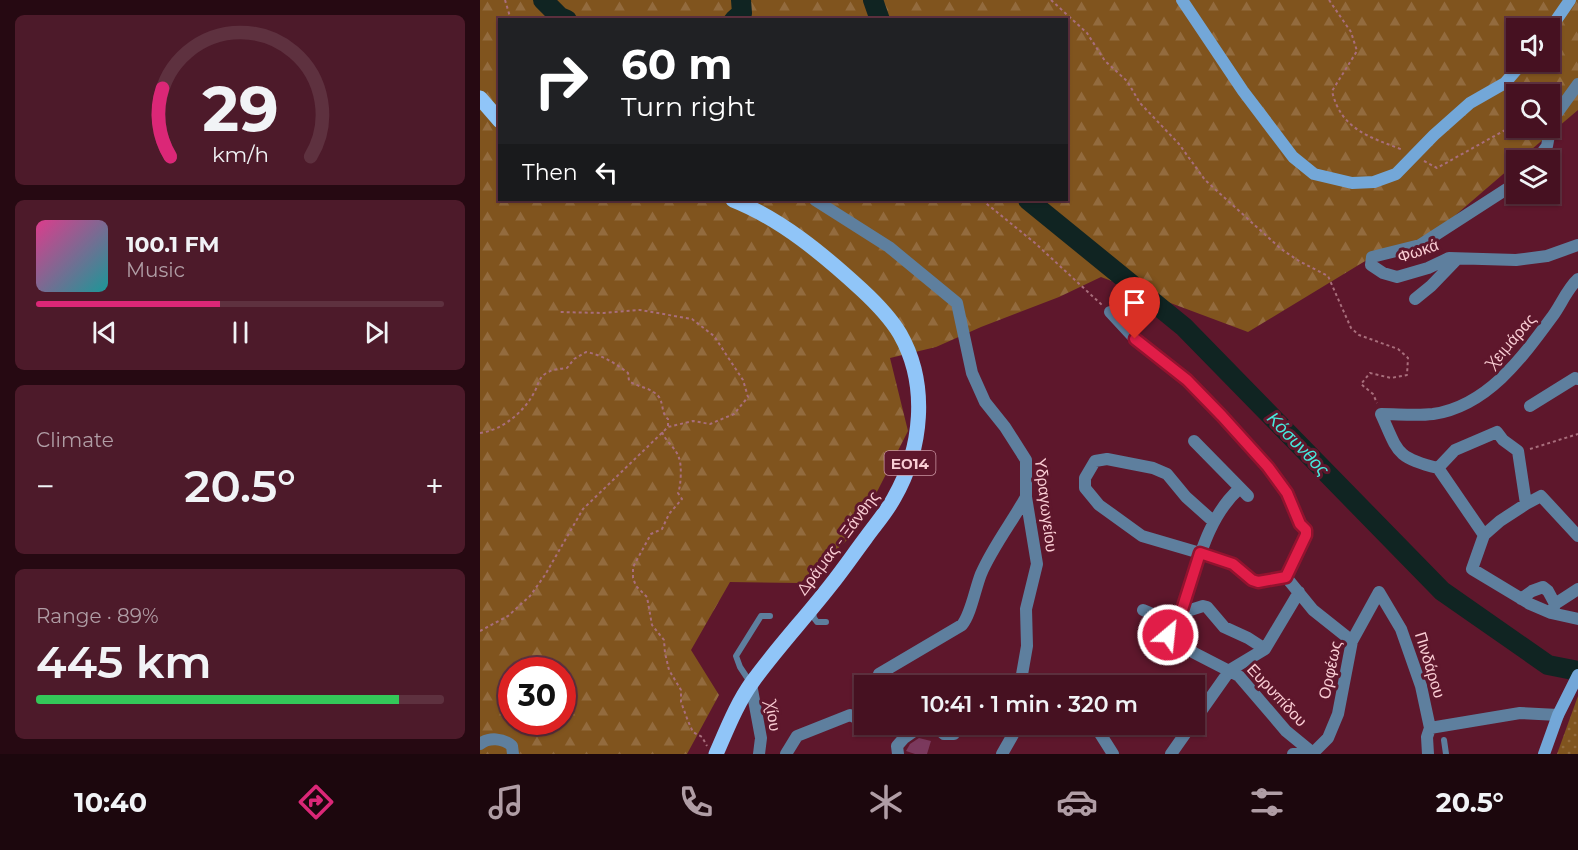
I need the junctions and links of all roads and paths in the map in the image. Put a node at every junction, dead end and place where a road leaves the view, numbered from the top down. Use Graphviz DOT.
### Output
graph roads {
  1 [pos="505,0"];
  2 [pos="1051,0"];
  3 [pos="1182,0"];
  4 [pos="1329,0"];
  5 [pos="1570,0"];
  6 [pos="510,18"];
  7 [pos="1558,18"];
  8 [pos="1514,72"];
  9 [pos="1578,84"];
  10 [pos="480,98"];
  11 [pos="498,119"];
  12 [pos="1506,130"];
  13 [pos="1544,150"];
  14 [pos="1414,155"];
  15 [pos="1506,189"];
  16 [pos="735,201"];
  17 [pos="817,201"];
  18 [pos="983,201"];
  19 [pos="1578,245"];
  20 [pos="1457,259"];
  21 [pos="1578,279"];
  22 [pos="1415,298"];
  23 [pos="558,312"];
  24 [pos="1110,312"];
  25 [pos="1578,379"];
  26 [pos="1530,406"];
  27 [pos="1381,414"];
  28 [pos="668,427"];
  29 [pos="662,432"];
  30 [pos="480,433"];
  31 [pos="1578,434"];
  32 [pos="1194,441"];
  33 [pos="1518,451"];
  34 [pos="1438,468"];
  35 [pos="1026,497"];
  36 [pos="1526,504"];
  37 [pos="1214,522"];
  38 [pos="1484,536"];
  39 [pos="1578,536"];
  40 [pos="1200,553"];
  41 [pos="1286,577"];
  42 [pos="1578,589"];
  43 [pos="1299,592"];
  44 [pos="1379,592"];
  45 [pos="1521,599"];
  46 [pos="811,609"];
  47 [pos="1553,609"];
  48 [pos="1143,610"];
  49 [pos="770,616"];
  50 [pos="1177,618"];
  51 [pos="1578,619"];
  52 [pos="826,622"];
  53 [pos="480,631"];
  54 [pos="1352,641"];
  55 [pos="1265,648"];
  56 [pos="1230,670"];
  57 [pos="879,675"];
  58 [pos="1022,675"];
  59 [pos="1578,675"];
  60 [pos="751,684"];
  61 [pos="1205,706"];
  62 [pos="1560,710"];
  63 [pos="854,717"];
  64 [pos="1430,728"];
  65 [pos="908,735"];
  66 [pos="1013,735"];
  67 [pos="1101,735"];
  68 [pos="1184,735"];
  69 [pos="1444,740"];
  70 [pos="480,744"];
  71 [pos="717,752"];
  72 [pos="513,754"];
  73 [pos="759,754"];
  74 [pos="786,754"];
  75 [pos="898,754"];
  76 [pos="1002,754"];
  77 [pos="1113,754"];
  78 [pos="1171,754"];
  79 [pos="1293,754"];
  80 [pos="1314,754"];
  81 [pos="1428,754"];
  82 [pos="1446,754"];
  83 [pos="1544,754"];
  1 -- 6 [label="path"];
  2 -- 27 [label="path"];
  3 -- 14 [label="street"];
  4 -- 14 [label="path"];
  5 -- 7 [label="street"];
  8 -- 14 [label="street"];
  9 -- 13 [label="street"];
  10 -- 11 [label="main road"];
  12 -- 14 [label="path"];
  15 -- 20 [label="street, Φωκά"];
  16 -- 46 [label="main road, Δράμας - Ξάνθης / ΕΟ14"];
  17 -- 35 [label="street, Υδραγωγείου"];
  18 -- 24 [label="path"];
  19 -- 20 [label="street, Φωκά"];
  20 -- 22 [label="street"];
  21 -- 27 [label="street, Χειμάρας"];
  23 -- 28 [label="path"];
  24 -- 41 [label="street"];
  25 -- 26 [label="street"];
  27 -- 34 [label="street"];
  28 -- 29 [label="path"];
  28 -- 30 [label="path"];
  29 -- 53 [label="path"];
  29 -- 71 [label="path"];
  31 -- 33 [label="path"];
  32 -- 37 [label="street"];
  33 -- 34 [label="street"];
  33 -- 36 [label="street"];
  34 -- 38 [label="street"];
  35 -- 57 [label="street"];
  35 -- 58 [label="street, Υδραγωγείου"];
  36 -- 38 [label="street"];
  36 -- 39 [label="street"];
  37 -- 40 [label="street"];
  37 -- 40 [label="street"];
  38 -- 45 [label="street"];
  40 -- 41 [label="lane"];
  40 -- 50 [label="street"];
  41 -- 43 [label="street"];
  42 -- 47 [label="street"];
  43 -- 54 [label="street"];
  43 -- 55 [label="street"];
  44 -- 54 [label="street, Ορφέως"];
  44 -- 64 [label="street, Πινδάρου"];
  45 -- 47 [label="street"];
  45 -- 47 [label="street"];
  46 -- 52 [label="lane"];
  46 -- 60 [label="main road, Δράμας - Ξάνθης / ΕΟ14"];
  47 -- 51 [label="street"];
  48 -- 50 [label="street"];
  49 -- 60 [label="lane"];
  50 -- 55 [label="street"];
  50 -- 56 [label="street, Ευρυπίδου"];
  54 -- 80 [label="street, Ορφέως"];
  55 -- 56 [label="street"];
  56 -- 61 [label="street"];
  56 -- 80 [label="street, Ευρυπίδου"];
  59 -- 62 [label="street"];
  60 -- 71 [label="main road, Δράμας - Ξάνθης / ΕΟ14"];
  60 -- 73 [label="street, Χίου"];
  62 -- 64 [label="street"];
  62 -- 83 [label="street"];
  63 -- 74 [label="street"];
  64 -- 81 [label="street, Πινδάρου"];
  65 -- 75 [label="street"];
  66 -- 76 [label="street"];
  67 -- 77 [label="street"];
  68 -- 78 [label="street"];
  69 -- 82 [label="lane"];
  70 -- 72 [label="street"];
  79 -- 80 [label="street"];
}
